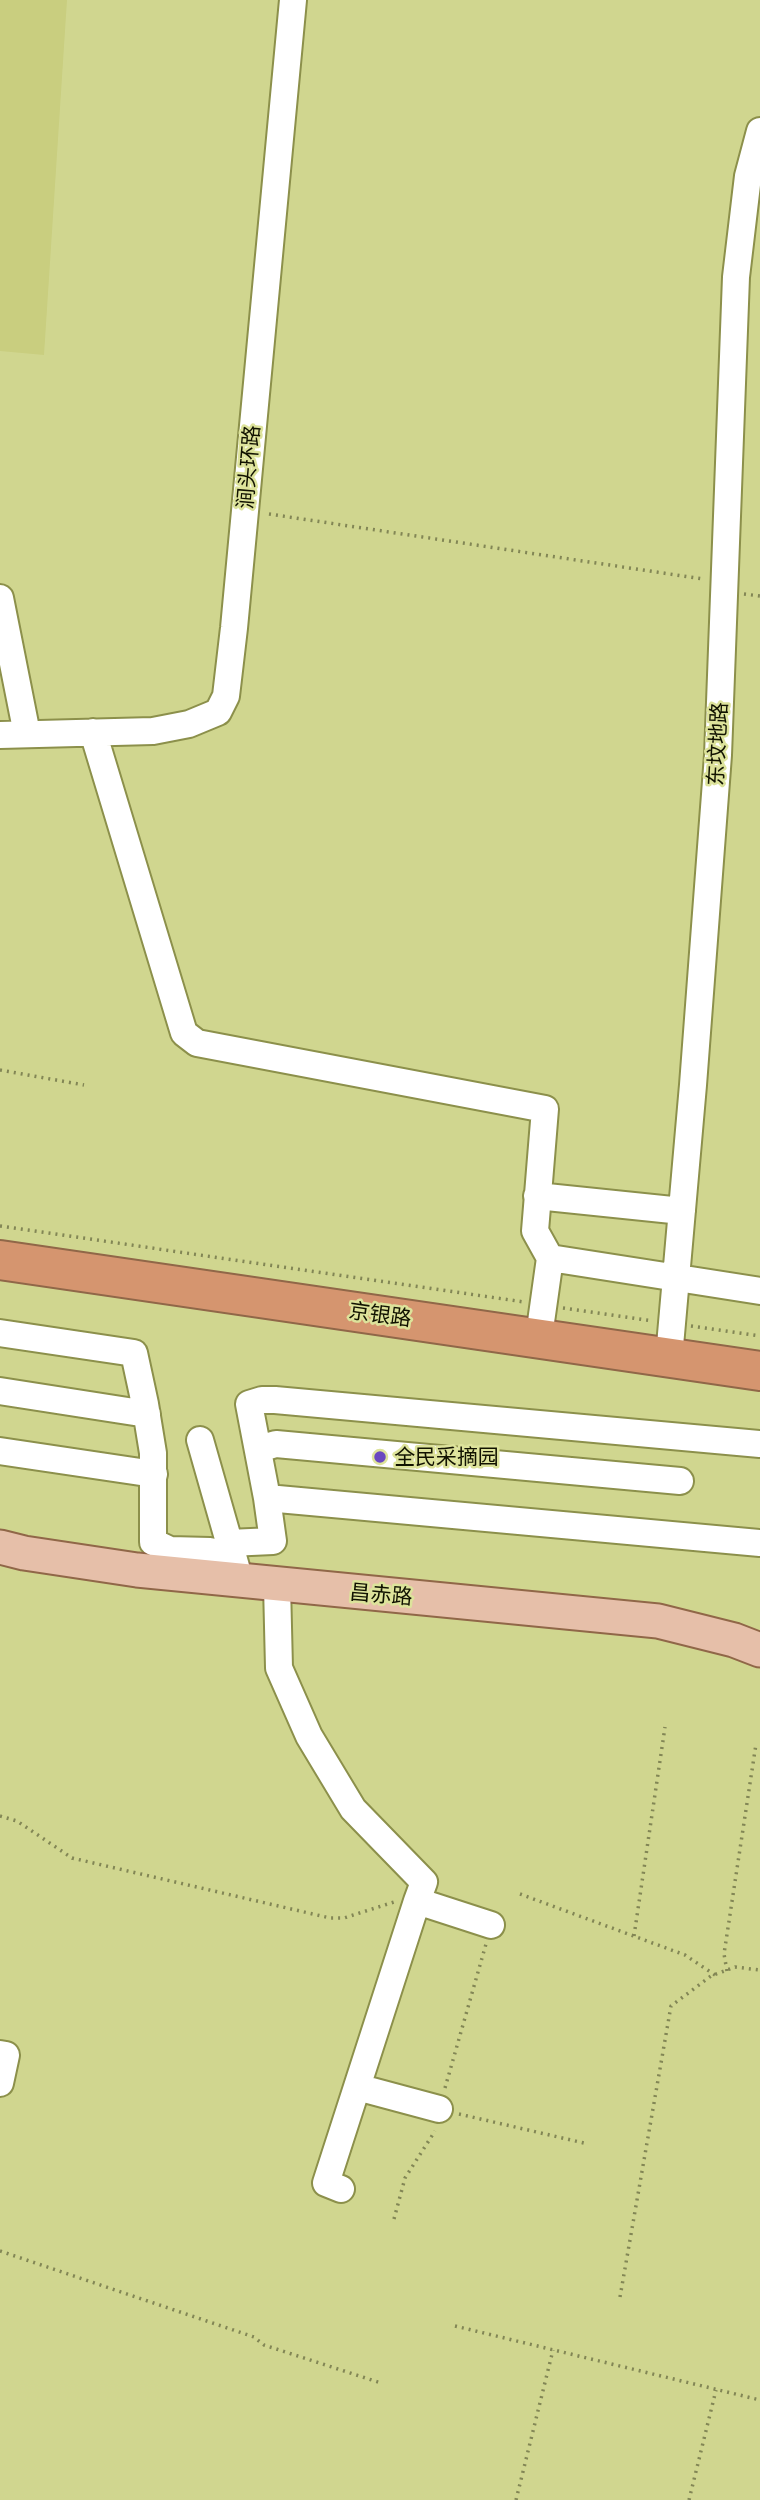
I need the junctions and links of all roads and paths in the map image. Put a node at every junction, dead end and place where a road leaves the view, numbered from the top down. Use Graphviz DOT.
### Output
graph roads {
  1 [pos="293,0"];
  2 [pos="760,131"];
  3 [pos="269,514"];
  4 [pos="724,582"];
  5 [pos="0,598"];
  6 [pos="8,677"];
  7 [pos="93,732"];
  8 [pos="27,734"];
  9 [pos="0,735"];
  10 [pos="0,1070"];
  11 [pos="84,1085"];
  12 [pos="537,1196"];
  13 [pos="682,1211"];
  14 [pos="0,1226"];
  15 [pos="0,1243"];
  16 [pos="550,1258"];
  17 [pos="0,1260"];
  18 [pos="139,1264"];
  19 [pos="195,1272"];
  20 [pos="676,1278"];
  21 [pos="760,1291"];
  22 [pos="542,1314"];
  23 [pos="0,1333"];
  24 [pos="760,1336"];
  25 [pos="670,1340"];
  26 [pos="760,1353"];
  27 [pos="760,1371"];
  28 [pos="0,1391"];
  29 [pos="147,1414"];
  30 [pos="200,1440"];
  31 [pos="760,1444"];
  32 [pos="258,1449"];
  33 [pos="0,1451"];
  34 [pos="154,1474"];
  35 [pos="680,1481"];
  36 [pos="267,1498"];
  37 [pos="760,1543"];
  38 [pos="0,1547"];
  39 [pos="234,1561"];
  40 [pos="276,1585"];
  41 [pos="760,1650"];
  42 [pos="666,1727"];
  43 [pos="756,1744"];
  44 [pos="0,1816"];
  45 [pos="520,1894"];
  46 [pos="417,1901"];
  47 [pos="491,1925"];
  48 [pos="634,1936"];
  49 [pos="760,1970"];
  50 [pos="727,1971"];
  51 [pos="715,1975"];
  52 [pos="0,2054"];
  53 [pos="0,2083"];
  54 [pos="357,2087"];
  55 [pos="443,2110"];
  56 [pos="584,2143"];
  57 [pos="341,2189"];
  58 [pos="394,2219"];
  59 [pos="0,2252"];
  60 [pos="620,2297"];
  61 [pos="455,2326"];
  62 [pos="552,2350"];
  63 [pos="380,2383"];
  64 [pos="716,2390"];
  65 [pos="760,2400"];
  66 [pos="516,2500"];
  67 [pos="689,2500"];
  1 -- 7 [label="street, 涧头环路"];
  2 -- 4 [label="street, 东坟地路"];
  3 -- 4 [label="path"];
  4 -- 13 [label="street, 东坟地路"];
  5 -- 6 [label="street"];
  6 -- 8 [label="street"];
  7 -- 8 [label="street, 涧头环路"];
  7 -- 12 [label="street"];
  8 -- 9 [label="street, 涧头环路"];
  10 -- 11 [label="path"];
  12 -- 13 [label="street"];
  12 -- 16 [label="street"];
  13 -- 20 [label="street, 东坟地路"];
  14 -- 18 [label="path"];
  15 -- 18 [label="highway, 京银路"];
  16 -- 20 [label="street"];
  16 -- 22 [label="street"];
  17 -- 18 [label="highway, 京银路"];
  18 -- 19 [label="highway, 京银路"];
  18 -- 19 [label="path"];
  19 -- 22 [label="highway, 京银路"];
  19 -- 22 [label="path"];
  19 -- 25 [label="highway, 京银路"];
  20 -- 21 [label="street"];
  20 -- 25 [label="street, 东坟地路"];
  22 -- 25 [label="highway, 京银路"];
  22 -- 25 [label="path"];
  23 -- 29 [label="street"];
  24 -- 25 [label="path"];
  25 -- 26 [label="highway, 京银路"];
  25 -- 27 [label="highway, 京银路"];
  28 -- 29 [label="street"];
  29 -- 34 [label="street"];
  30 -- 39 [label="street"];
  31 -- 32 [label="street"];
  32 -- 35 [label="street"];
  32 -- 36 [label="street"];
  33 -- 34 [label="street"];
  34 -- 39 [label="street"];
  36 -- 37 [label="street"];
  36 -- 39 [label="street"];
  38 -- 39 [label="main road, 昌赤路"];
  39 -- 40 [label="main road, 昌赤路"];
  40 -- 41 [label="main road, 昌赤路"];
  40 -- 46 [label="street"];
  42 -- 48 [label="path"];
  43 -- 50 [label="path"];
  44 -- 46 [label="path"];
  45 -- 48 [label="path"];
  46 -- 47 [label="street"];
  46 -- 54 [label="street"];
  47 -- 55 [label="path"];
  48 -- 51 [label="path"];
  49 -- 50 [label="path"];
  50 -- 51 [label="path"];
  51 -- 60 [label="path"];
  52 -- 53 [label="street"];
  54 -- 55 [label="street"];
  54 -- 57 [label="street"];
  55 -- 56 [label="path"];
  55 -- 58 [label="path"];
  59 -- 63 [label="path"];
  61 -- 62 [label="path"];
  62 -- 64 [label="path"];
  62 -- 66 [label="path"];
  64 -- 65 [label="path"];
  64 -- 67 [label="path"];
}
